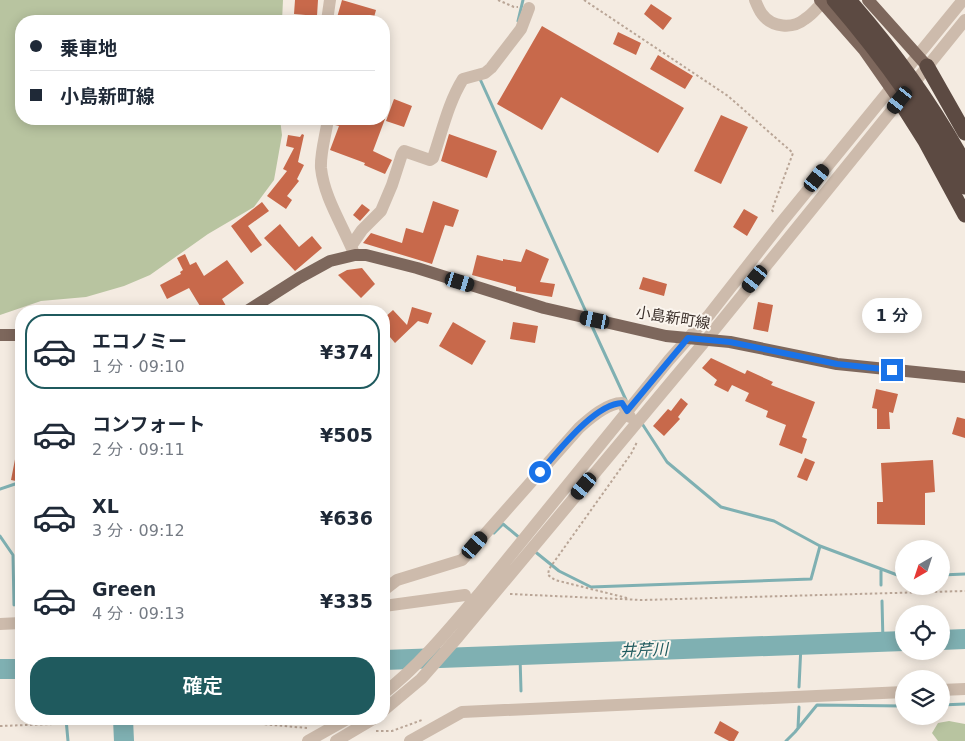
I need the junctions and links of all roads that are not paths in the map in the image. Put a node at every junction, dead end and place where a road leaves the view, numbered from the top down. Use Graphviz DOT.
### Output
graph roads {
  1 [pos="330,0"];
  2 [pos="754,0"];
  3 [pos="849,0"];
  4 [pos="868,0"];
  5 [pos="963,0"];
  6 [pos="826,1"];
  7 [pos="529,8"];
  8 [pos="328,15"];
  9 [pos="965,20"];
  10 [pos="945,22"];
  11 [pos="956,31"];
  12 [pos="922,61"];
  13 [pos="895,94"];
  14 [pos="327,125"];
  15 [pos="965,133"];
  16 [pos="965,164"];
  17 [pos="965,187"];
  18 [pos="965,214"];
  19 [pos="353,251"];
  20 [pos="256,305"];
  21 [pos="0,335"];
  22 [pos="15,335"];
  23 [pos="688,338"];
  24 [pos="706,340"];
  25 [pos="965,377"];
  26 [pos="627,411"];
  27 [pos="635,424"];
  28 [pos="390,585"];
  29 [pos="464,594"];
  30 [pos="390,605"];
  31 [pos="15,623"];
  32 [pos="0,624"];
  33 [pos="390,688"];
  34 [pos="965,689"];
  35 [pos="950,690"];
  36 [pos="895,692"];
  37 [pos="390,705"];
  38 [pos="336,725"];
  39 [pos="363,725"];
  40 [pos="308,741"];
  41 [pos="336,741"];
  42 [pos="410,741"];
  1 -- 8 [label="street"];
  2 -- 6 [label="street"];
  3 -- 16 [label="highway"];
  4 -- 12 [label="main road"];
  5 -- 10 [label="street"];
  6 -- 13 [label="main road"];
  6 -- 17 [label="highway"];
  7 -- 19 [label="street"];
  9 -- 11 [label="street"];
  10 -- 11 [label="street"];
  10 -- 12 [label="street"];
  11 -- 12 [label="street"];
  12 -- 13 [label="street"];
  12 -- 15 [label="highway"];
  13 -- 18 [label="highway"];
  13 -- 23 [label="street"];
  13 -- 24 [label="street"];
  14 -- 19 [label="street"];
  19 -- 20 [label="main road, 小島新町線"];
  19 -- 23 [label="main road, 小島新町線"];
  21 -- 22 [label="main road"];
  23 -- 24 [label="main road, 小島新町線"];
  23 -- 26 [label="street"];
  24 -- 25 [label="main road, 小島新町線"];
  24 -- 27 [label="street"];
  26 -- 27 [label="street"];
  26 -- 28 [label="street"];
  26 -- 33 [label="street"];
  27 -- 37 [label="street"];
  29 -- 30 [label="street"];
  31 -- 32 [label="street"];
  34 -- 35 [label="street"];
  36 -- 42 [label="street"];
  38 -- 40 [label="street"];
  39 -- 41 [label="street"];
}
